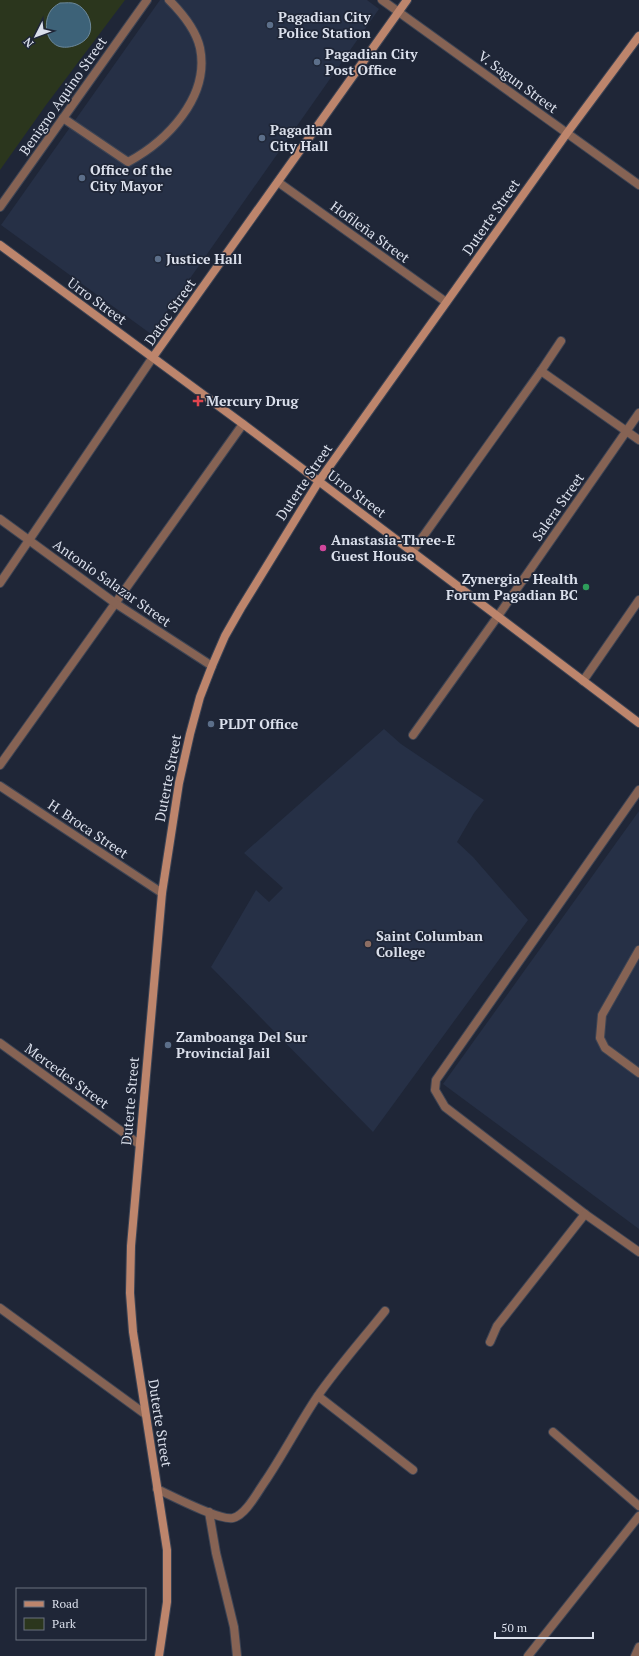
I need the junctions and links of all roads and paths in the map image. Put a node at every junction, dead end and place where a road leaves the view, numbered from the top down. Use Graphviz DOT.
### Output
graph roads {
  1 [pos="147,0"];
  2 [pos="169,0"];
  3 [pos="382,0"];
  4 [pos="408,0"];
  5 [pos="399,12"];
  6 [pos="639,36"];
  7 [pos="63,118"];
  8 [pos="567,133"];
  9 [pos="278,182"];
  10 [pos="639,185"];
  11 [pos="0,207"];
  12 [pos="0,245"];
  13 [pos="446,302"];
  14 [pos="561,341"];
  15 [pos="153,358"];
  16 [pos="541,371"];
  17 [pos="639,414"];
  18 [pos="243,424"];
  19 [pos="626,431"];
  20 [pos="639,440"];
  21 [pos="319,481"];
  22 [pos="0,519"];
  23 [pos="29,541"];
  24 [pos="412,552"];
  25 [pos="0,583"];
  26 [pos="639,600"];
  27 [pos="115,603"];
  28 [pos="498,616"];
  29 [pos="212,666"];
  30 [pos="583,681"];
  31 [pos="639,723"];
  32 [pos="413,735"];
  33 [pos="0,765"];
  34 [pos="0,786"];
  35 [pos="639,790"];
  36 [pos="162,893"];
  37 [pos="639,950"];
  38 [pos="0,1043"];
  39 [pos="639,1073"];
  40 [pos="139,1144"];
  41 [pos="585,1214"];
  42 [pos="639,1252"];
  43 [pos="0,1308"];
  44 [pos="385,1312"];
  45 [pos="490,1342"];
  46 [pos="318,1396"];
  47 [pos="145,1414"];
  48 [pos="553,1432"];
  49 [pos="413,1470"];
  50 [pos="157,1489"];
  51 [pos="639,1506"];
  52 [pos="209,1512"];
  53 [pos="639,1516"];
  54 [pos="639,1646"];
  55 [pos="159,1656"];
  56 [pos="237,1656"];
  57 [pos="528,1656"];
  58 [pos="635,1656"];
  1 -- 7 [label="street, Benigno Aquino Street"];
  2 -- 7 [label="street"];
  3 -- 5 [label="street, V. Sagun Street"];
  4 -- 5 [label="main road, Datoc Street"];
  5 -- 8 [label="street, V. Sagun Street"];
  5 -- 9 [label="main road, Datoc Street"];
  6 -- 8 [label="main road, Duterte Street"];
  7 -- 11 [label="street, Benigno Aquino Street"];
  8 -- 10 [label="street, V. Sagun Street"];
  8 -- 13 [label="main road, Duterte Street"];
  9 -- 13 [label="street, Hofileña Street"];
  9 -- 15 [label="main road, Datoc Street"];
  12 -- 15 [label="main road, Urro Street"];
  13 -- 21 [label="main road, Duterte Street"];
  14 -- 16 [label="street"];
  15 -- 18 [label="main road, Urro Street"];
  15 -- 23 [label="street, Datoc Street"];
  16 -- 19 [label="street"];
  16 -- 24 [label="street"];
  17 -- 19 [label="street, Salera Street"];
  18 -- 21 [label="main road, Urro Street"];
  18 -- 27 [label="street"];
  19 -- 20 [label="street"];
  19 -- 28 [label="street, Salera Street"];
  21 -- 24 [label="main road, Urro Street"];
  21 -- 29 [label="main road, Duterte Street"];
  22 -- 23 [label="street, Antonio Salazar Street"];
  23 -- 25 [label="street, Datoc Street"];
  23 -- 27 [label="street, Antonio Salazar Street"];
  24 -- 28 [label="main road, Urro Street"];
  26 -- 30 [label="street"];
  27 -- 29 [label="street, Antonio Salazar Street"];
  27 -- 33 [label="street"];
  28 -- 30 [label="main road, Urro Street"];
  28 -- 32 [label="street, Salera Street"];
  29 -- 36 [label="main road, Duterte Street"];
  30 -- 31 [label="main road, Urro Street"];
  34 -- 36 [label="street, H. Broca Street"];
  35 -- 41 [label="street"];
  36 -- 40 [label="main road, Duterte Street"];
  37 -- 39 [label="street"];
  38 -- 40 [label="street, Mercedes Street"];
  40 -- 47 [label="main road, Duterte Street"];
  41 -- 42 [label="street"];
  41 -- 45 [label="street"];
  43 -- 47 [label="street"];
  44 -- 46 [label="street"];
  46 -- 49 [label="street"];
  46 -- 52 [label="street"];
  47 -- 50 [label="main road, Duterte Street"];
  48 -- 51 [label="street"];
  50 -- 52 [label="street"];
  50 -- 55 [label="main road, Duterte Street"];
  52 -- 56 [label="street"];
  53 -- 57 [label="street"];
  54 -- 58 [label="street"];
}
